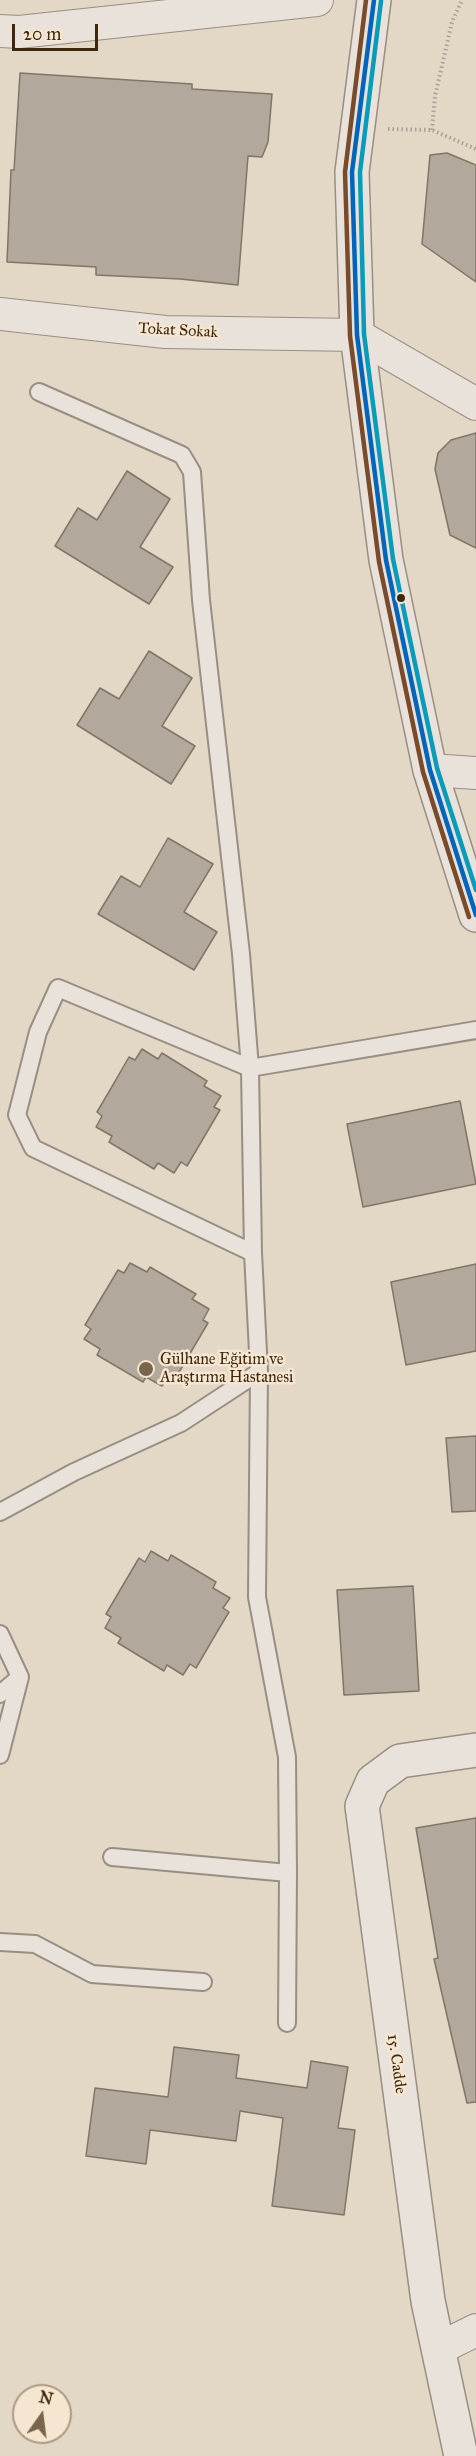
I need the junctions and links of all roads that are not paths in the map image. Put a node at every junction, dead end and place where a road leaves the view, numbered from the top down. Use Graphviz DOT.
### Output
graph roads {
  1 [pos="316,0"];
  2 [pos="374,0"];
  3 [pos="69,13"];
  4 [pos="0,31"];
  5 [pos="0,314"];
  6 [pos="357,335"];
  7 [pos="39,392"];
  8 [pos="476,404"];
  9 [pos="430,770"];
  10 [pos="476,773"];
  11 [pos="476,915"];
  12 [pos="476,1030"];
  13 [pos="250,1068"];
  14 [pos="253,1253"];
  15 [pos="258,1372"];
  16 [pos="0,1512"];
  17 [pos="0,1634"];
  18 [pos="20,1677"];
  19 [pos="0,1694"];
  20 [pos="476,1750"];
  21 [pos="0,1755"];
  22 [pos="112,1857"];
  23 [pos="288,1873"];
  24 [pos="0,1942"];
  25 [pos="203,1982"];
  26 [pos="287,2024"];
  27 [pos="476,2330"];
  28 [pos="438,2349"];
  29 [pos="461,2456"];
  1 -- 3 [label="street"];
  2 -- 6 [label="street"];
  3 -- 4 [label="street"];
  5 -- 6 [label="street, Tokat Sokak"];
  6 -- 8 [label="street"];
  6 -- 9 [label="street"];
  7 -- 13 [label="lane"];
  9 -- 10 [label="street"];
  9 -- 11 [label="street"];
  12 -- 13 [label="lane"];
  13 -- 14 [label="lane"];
  13 -- 14 [label="lane"];
  14 -- 15 [label="lane"];
  15 -- 16 [label="lane"];
  15 -- 23 [label="lane"];
  17 -- 18 [label="lane"];
  18 -- 19 [label="lane"];
  18 -- 21 [label="lane"];
  20 -- 28 [label="street, 15. Cadde"];
  22 -- 23 [label="lane"];
  23 -- 26 [label="lane"];
  24 -- 25 [label="lane"];
  27 -- 28 [label="street"];
  28 -- 29 [label="street, 15. Cadde"];
}
